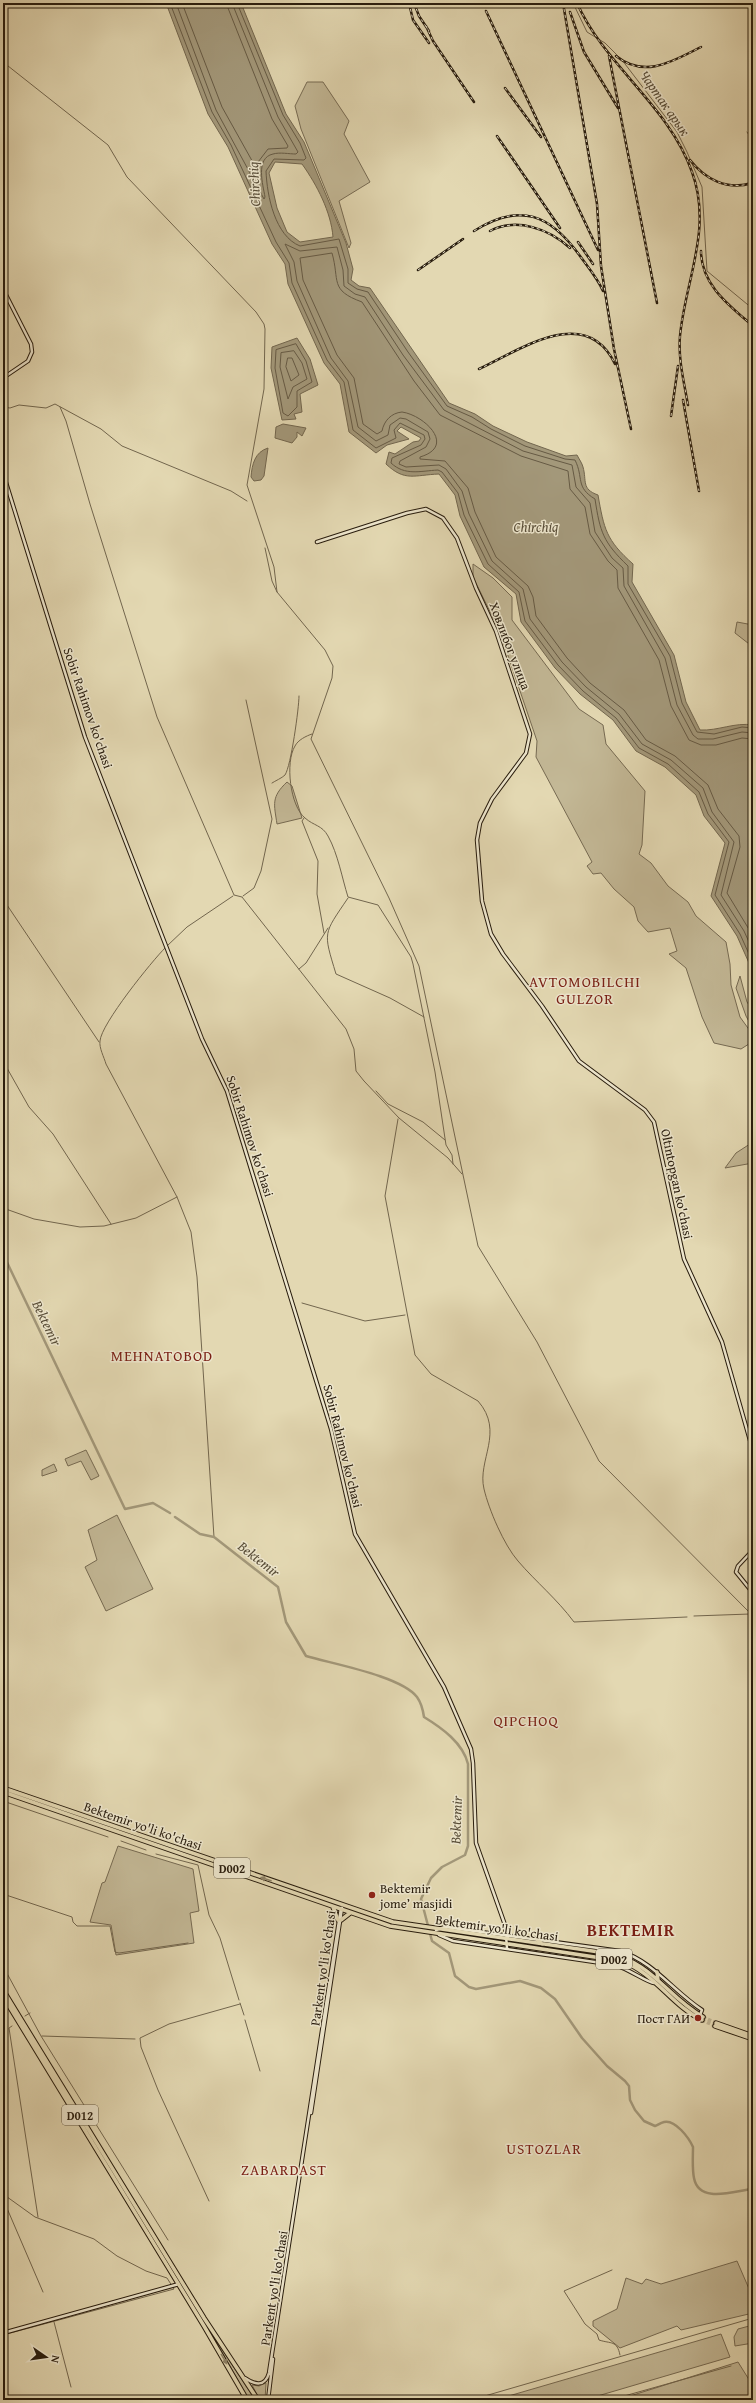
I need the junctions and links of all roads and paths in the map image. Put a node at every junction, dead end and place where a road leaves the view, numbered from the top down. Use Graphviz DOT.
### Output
graph roads {
  1 [pos="3,289"];
  2 [pos="3,378"];
  3 [pos="3,473"];
  4 [pos="317,542"];
  5 [pos="482,901"];
  6 [pos="753,1451"];
  7 [pos="753,1550"];
  8 [pos="753,1593"];
  9 [pos="3,1788"];
  10 [pos="3,1792"];
  11 [pos="121,1832"];
  12 [pos="332,1907"];
  13 [pos="341,1908"];
  14 [pos="351,1913"];
  15 [pos="339,1920"];
  16 [pos="425,1931"];
  17 [pos="434,1931"];
  18 [pos="507,1934"];
  19 [pos="536,1938"];
  20 [pos="558,1941"];
  21 [pos="507,1944"];
  22 [pos="542,1944"];
  23 [pos="553,1946"];
  24 [pos="657,1972"];
  25 [pos="657,1982"];
  26 [pos="3,1990"];
  27 [pos="3,1996"];
  28 [pos="702,2018"];
  29 [pos="715,2024"];
  30 [pos="753,2037"];
  31 [pos="155,2241"];
  32 [pos="179,2284"];
  33 [pos="3,2333"];
  34 [pos="244,2378"];
  35 [pos="246,2400"];
  36 [pos="258,2400"];
  37 [pos="268,2400"];
  1 -- 2 [label="street"];
  3 -- 18 [label="street, Sobir Rahimov ko'chasi"];
  4 -- 5 [label="street, Ховлибог улица"];
  5 -- 6 [label="street, Oltintopgan ko'chasi"];
  7 -- 8 [label="street"];
  9 -- 11 [label="highway, Bektemir yo'li ko'chasi / D002"];
  10 -- 11 [label="highway, Bektemir yo'li ko'chasi / D002"];
  11 -- 12 [label="highway, Bektemir yo'li ko'chasi / D002"];
  13 -- 11 [label="highway, Bektemir yo'li ko'chasi / D002, one-way"];
  12 -- 13 [label="highway, Bektemir yo'li ko'chasi / D002"];
  12 -- 15 [label="highway"];
  13 -- 14 [label="highway, Bektemir yo'li ko'chasi / D002"];
  13 -- 15 [label="street, Parkent yo'li ko'chasi"];
  13 -- 16 [label="highway, Bektemir yo'li ko'chasi / D002"];
  14 -- 15 [label="highway"];
  14 -- 16 [label="highway, Bektemir yo'li ko'chasi / D002"];
  15 -- 34 [label="street, Parkent yo'li ko'chasi"];
  15 -- 37 [label="street, Parkent yo'li ko'chasi"];
  16 -- 17 [label="highway, Bektemir yo'li ko'chasi / D002"];
  17 -- 18 [label="street, Bektemir yo'li ko'chasi"];
  17 -- 21 [label="highway, Bektemir yo'li ko'chasi / D002"];
  17 -- 21 [label="highway, Bektemir yo'li ko'chasi / D002"];
  18 -- 19 [label="street, Bektemir yo'li ko'chasi"];
  18 -- 21 [label="street, Sobir Rahimov ko'chasi"];
  19 -- 20 [label="street, Bektemir yo'li ko'chasi"];
  19 -- 22 [label="highway"];
  20 -- 23 [label="highway"];
  20 -- 24 [label="street, Bektemir yo'li ko'chasi"];
  21 -- 22 [label="highway, Bektemir yo'li ko'chasi / D002"];
  21 -- 25 [label="highway, Bektemir yo'li ko'chasi / D002"];
  22 -- 23 [label="highway, Bektemir yo'li ko'chasi / D002"];
  23 -- 25 [label="highway, Bektemir yo'li ko'chasi / D002"];
  24 -- 25 [label="highway"];
  24 -- 28 [label="street, Bektemir yo'li ko'chasi"];
  25 -- 28 [label="highway, Bektemir yo'li ko'chasi / D002"];
  26 -- 31 [label="highway, D012"];
  27 -- 31 [label="highway, D012"];
  29 -- 30 [label="highway"];
  31 -- 32 [label="highway, D012"];
  31 -- 34 [label="highway, D012"];
  32 -- 33 [label="street"];
  32 -- 35 [label="highway, D012, one-way"];
  34 -- 36 [label="highway, D012"];
}
